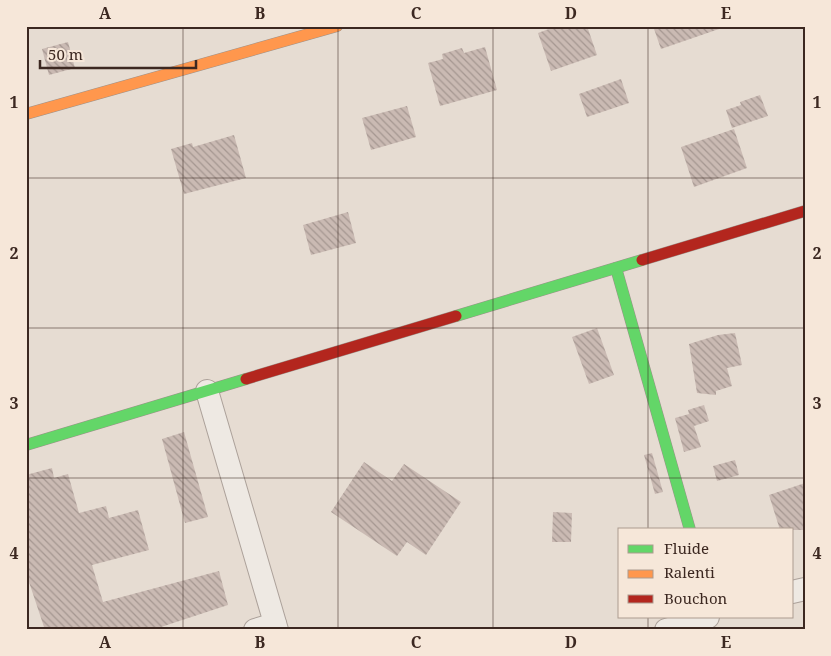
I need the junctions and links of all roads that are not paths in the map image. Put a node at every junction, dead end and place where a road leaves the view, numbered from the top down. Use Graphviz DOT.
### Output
graph roads {
  1 [pos="337,26"];
  2 [pos="282,34"];
  3 [pos="26,114"];
  4 [pos="805,211"];
  5 [pos="616,268"];
  6 [pos="208,391"];
  7 [pos="26,445"];
  8 [pos="689,528"];
  9 [pos="705,618"];
  10 [pos="269,628"];
  11 [pos="666,630"];
  1 -- 2 [label="street"];
  2 -- 3 [label="street"];
  4 -- 5 [label="street"];
  5 -- 6 [label="street"];
  5 -- 8 [label="street"];
  6 -- 7 [label="street"];
  6 -- 10 [label="street"];
  9 -- 11 [label="street"];
}
